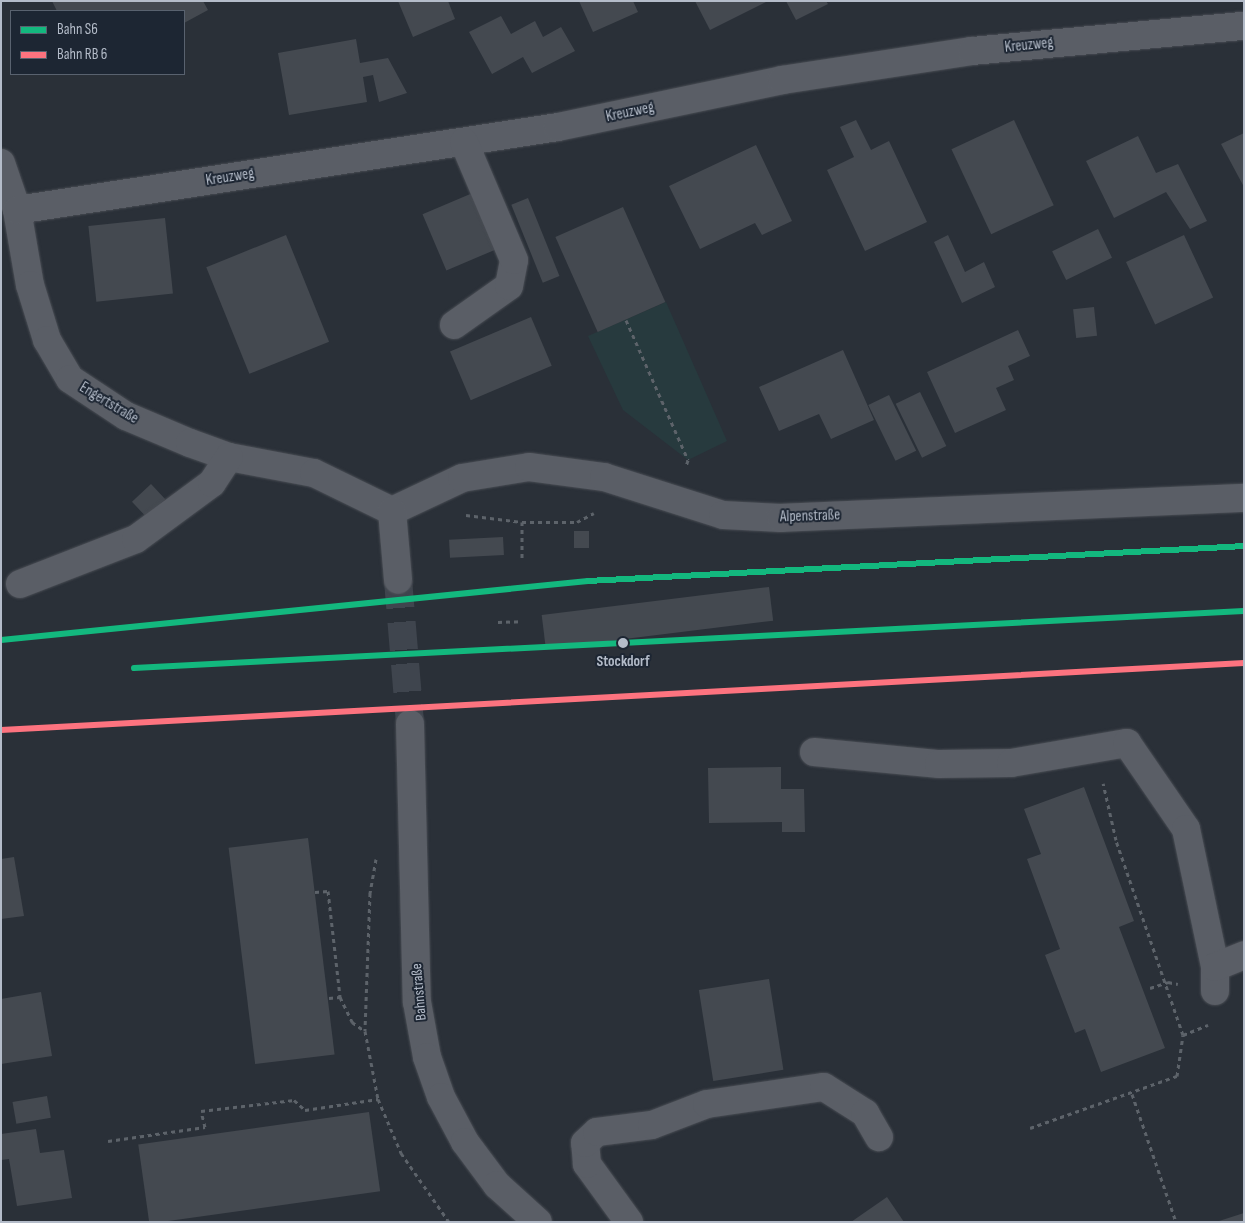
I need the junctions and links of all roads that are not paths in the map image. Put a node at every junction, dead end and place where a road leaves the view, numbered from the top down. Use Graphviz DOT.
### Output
graph roads {
  1 [pos="1244,26"];
  2 [pos="464,142"];
  3 [pos="1,163"];
  4 [pos="17,210"];
  5 [pos="454,325"];
  6 [pos="229,457"];
  7 [pos="1244,498"];
  8 [pos="392,511"];
  9 [pos="398,580"];
  10 [pos="20,584"];
  11 [pos="410,724"];
  12 [pos="814,752"];
  13 [pos="1244,954"];
  14 [pos="879,1137"];
  15 [pos="538,1222"];
  16 [pos="629,1222"];
  1 -- 2 [label="street, Kreuzweg"];
  2 -- 4 [label="street, Kreuzweg"];
  2 -- 5 [label="street"];
  3 -- 4 [label="street, Engertstraße"];
  4 -- 6 [label="street, Engertstraße"];
  6 -- 8 [label="street, Engertstraße"];
  6 -- 10 [label="street"];
  7 -- 8 [label="street, Alpenstraße"];
  8 -- 9 [label="street"];
  11 -- 15 [label="street, Bahnstraße"];
  12 -- 13 [label="street"];
  14 -- 16 [label="street"];
}
